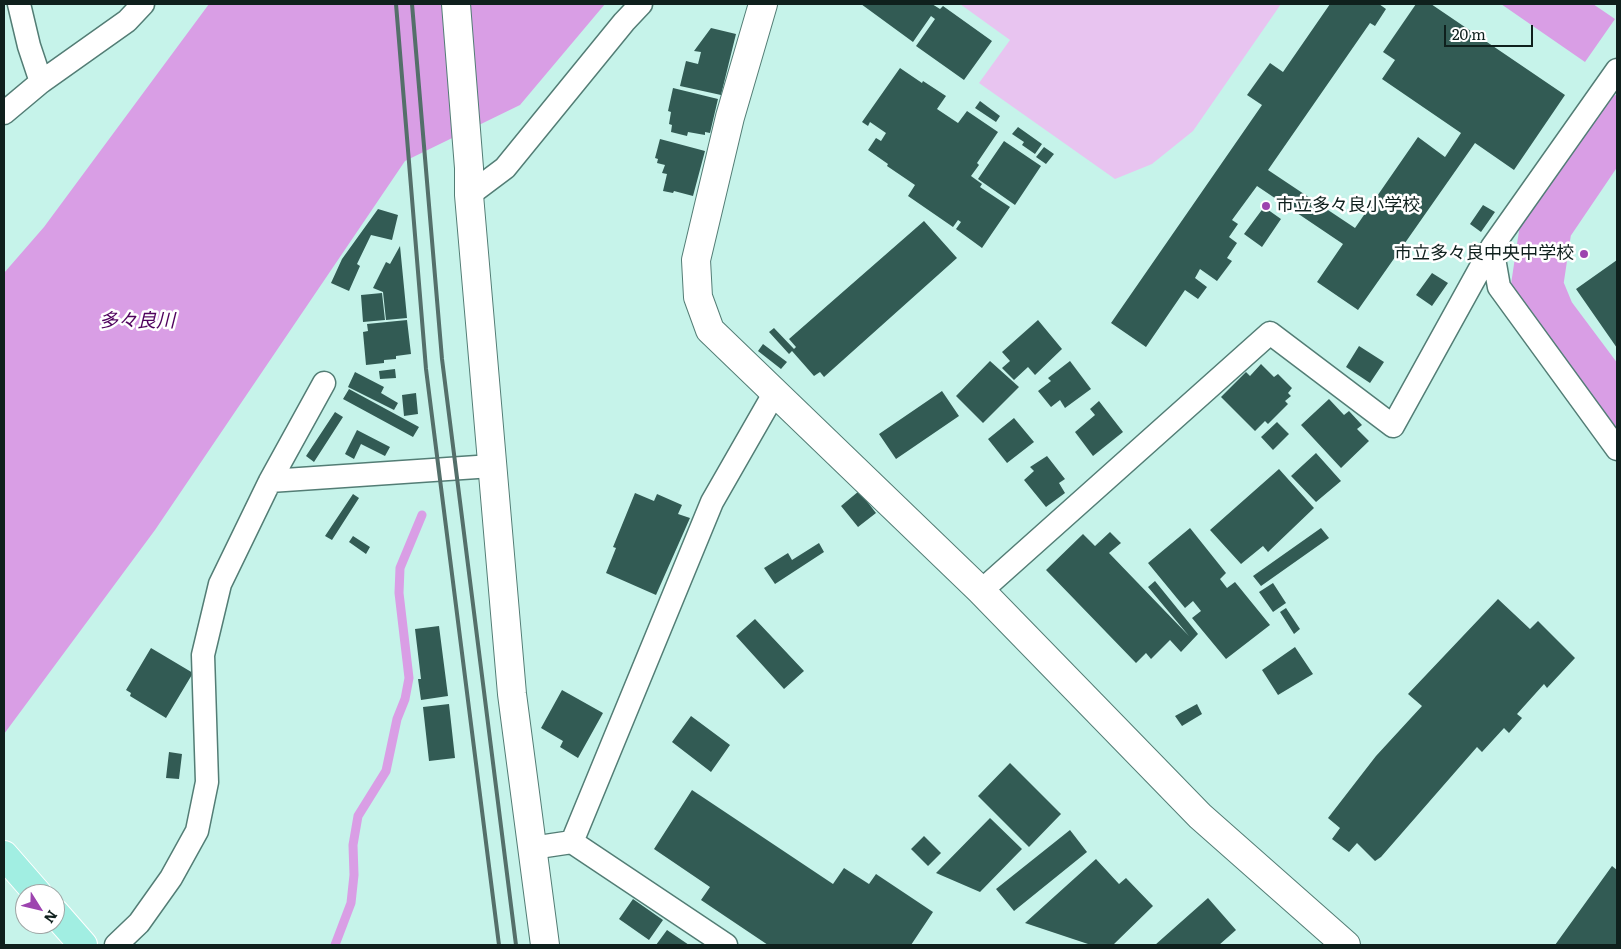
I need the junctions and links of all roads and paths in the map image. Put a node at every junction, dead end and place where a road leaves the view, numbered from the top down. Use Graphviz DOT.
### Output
graph roads {
  1 [pos="19,4"];
  2 [pos="143,4"];
  3 [pos="456,4"];
  4 [pos="641,4"];
  5 [pos="763,4"];
  6 [pos="1617,70"];
  7 [pos="42,82"];
  8 [pos="4,113"];
  9 [pos="469,195"];
  10 [pos="1492,247"];
  11 [pos="324,383"];
  12 [pos="775,392"];
  13 [pos="1617,449"];
  14 [pos="492,466"];
  15 [pos="270,481"];
  16 [pos="981,590"];
  17 [pos="572,842"];
  18 [pos="532,848"];
  19 [pos="4,855"];
  20 [pos="29,884"];
  21 [pos="65,924"];
  22 [pos="83,945"];
  23 [pos="116,945"];
  24 [pos="545,945"];
  25 [pos="726,945"];
  26 [pos="1346,945"];
  1 -- 7 [label="street"];
  2 -- 7 [label="street"];
  3 -- 9 [label="street"];
  4 -- 9 [label="street"];
  5 -- 12 [label="street"];
  6 -- 10 [label="street"];
  7 -- 8 [label="street"];
  9 -- 14 [label="street"];
  10 -- 13 [label="street"];
  10 -- 16 [label="street"];
  11 -- 15 [label="street"];
  12 -- 16 [label="street"];
  12 -- 17 [label="street"];
  14 -- 15 [label="street"];
  14 -- 18 [label="street"];
  15 -- 23 [label="street"];
  16 -- 26 [label="street"];
  17 -- 18 [label="street"];
  17 -- 25 [label="street"];
  18 -- 24 [label="street"];
  19 -- 20 [label="main road"];
  21 -- 22 [label="main road"];
}
